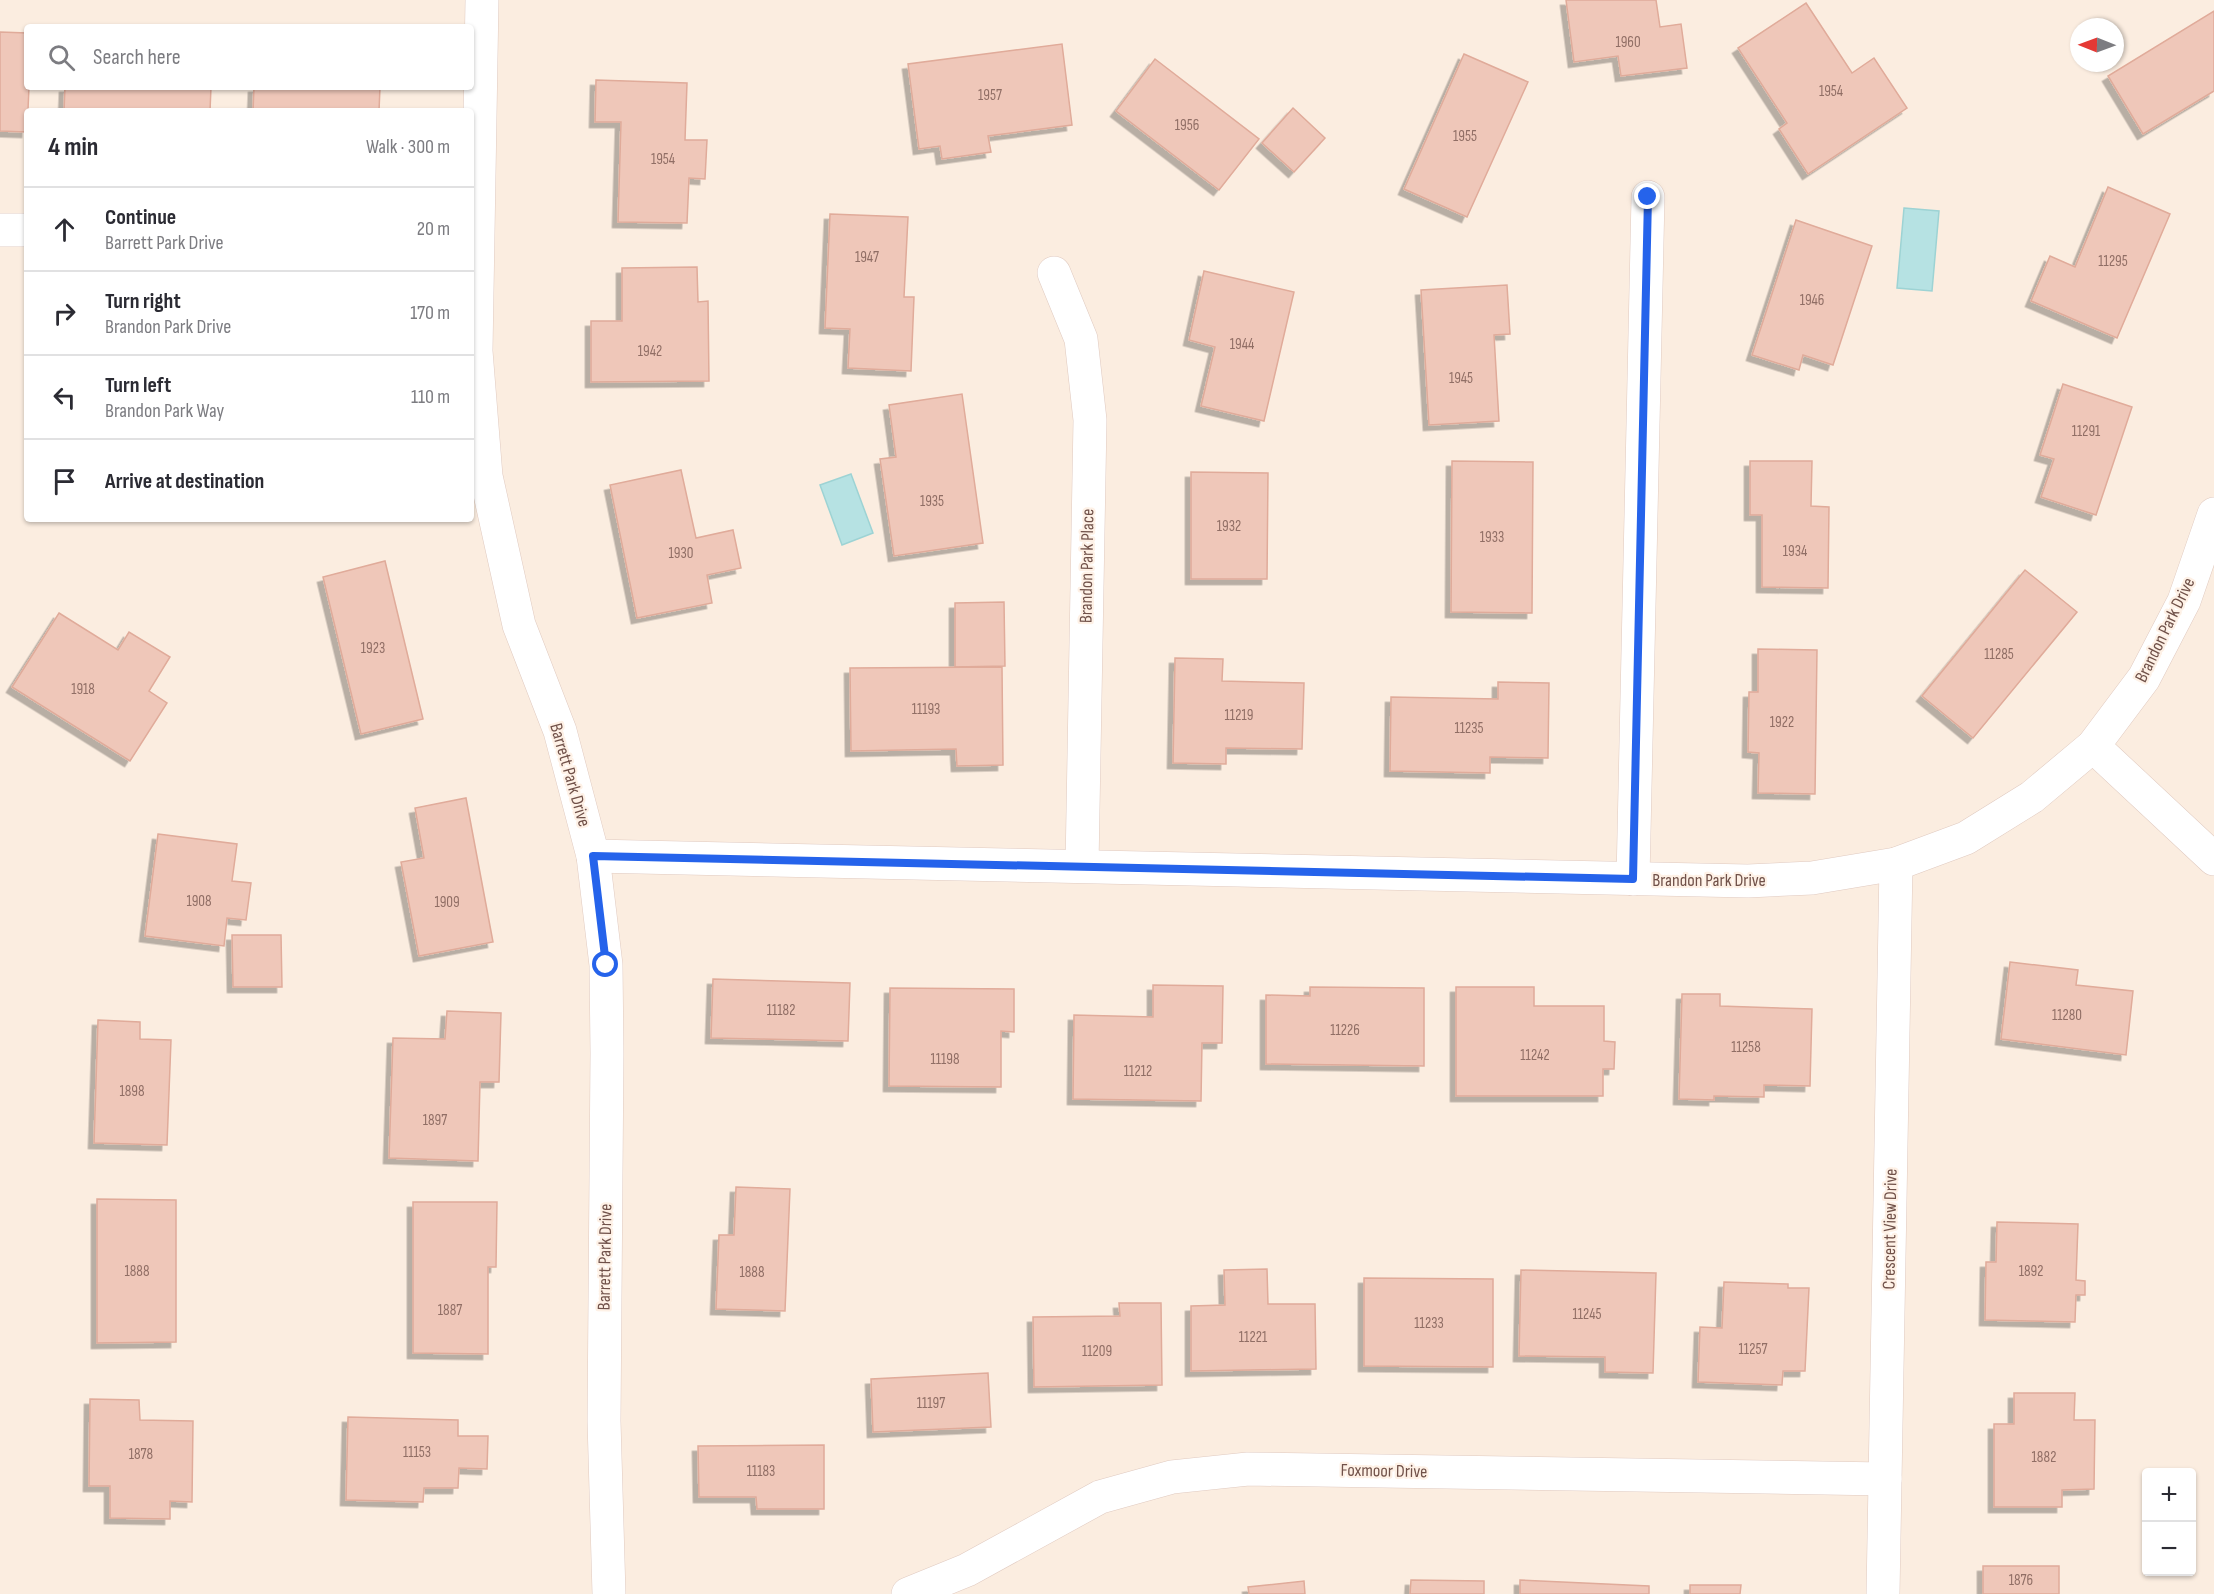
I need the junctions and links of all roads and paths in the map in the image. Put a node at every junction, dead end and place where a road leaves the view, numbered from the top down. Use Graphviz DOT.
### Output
graph roads {
  1 [pos="482,0"];
  2 [pos="1648,197"];
  3 [pos="0,230"];
  4 [pos="24,230"];
  5 [pos="474,237"];
  6 [pos="1054,273"];
  7 [pos="2214,514"];
  8 [pos="2093,746"];
  9 [pos="593,856"];
  10 [pos="2214,859"];
  11 [pos="1896,864"];
  12 [pos="1082,866"];
  13 [pos="1633,879"];
  14 [pos="1885,1479"];
  15 [pos="609,1594"];
  16 [pos="909,1594"];
  17 [pos="1883,1594"];
  1 -- 5 [label="street, Barrett Park Drive"];
  2 -- 13 [label="street"];
  3 -- 4 [label="street"];
  5 -- 9 [label="street, Barrett Park Drive"];
  6 -- 12 [label="street, Brandon Park Place"];
  7 -- 8 [label="street, Brandon Park Drive"];
  8 -- 10 [label="street"];
  8 -- 11 [label="street, Brandon Park Drive"];
  9 -- 12 [label="street, Brandon Park Drive"];
  9 -- 15 [label="street, Barrett Park Drive"];
  11 -- 13 [label="street, Brandon Park Drive"];
  11 -- 14 [label="street, Crescent View Drive"];
  12 -- 13 [label="street, Brandon Park Drive"];
  14 -- 16 [label="street, Foxmoor Drive"];
  14 -- 17 [label="street, Crescent View Drive"];
}
